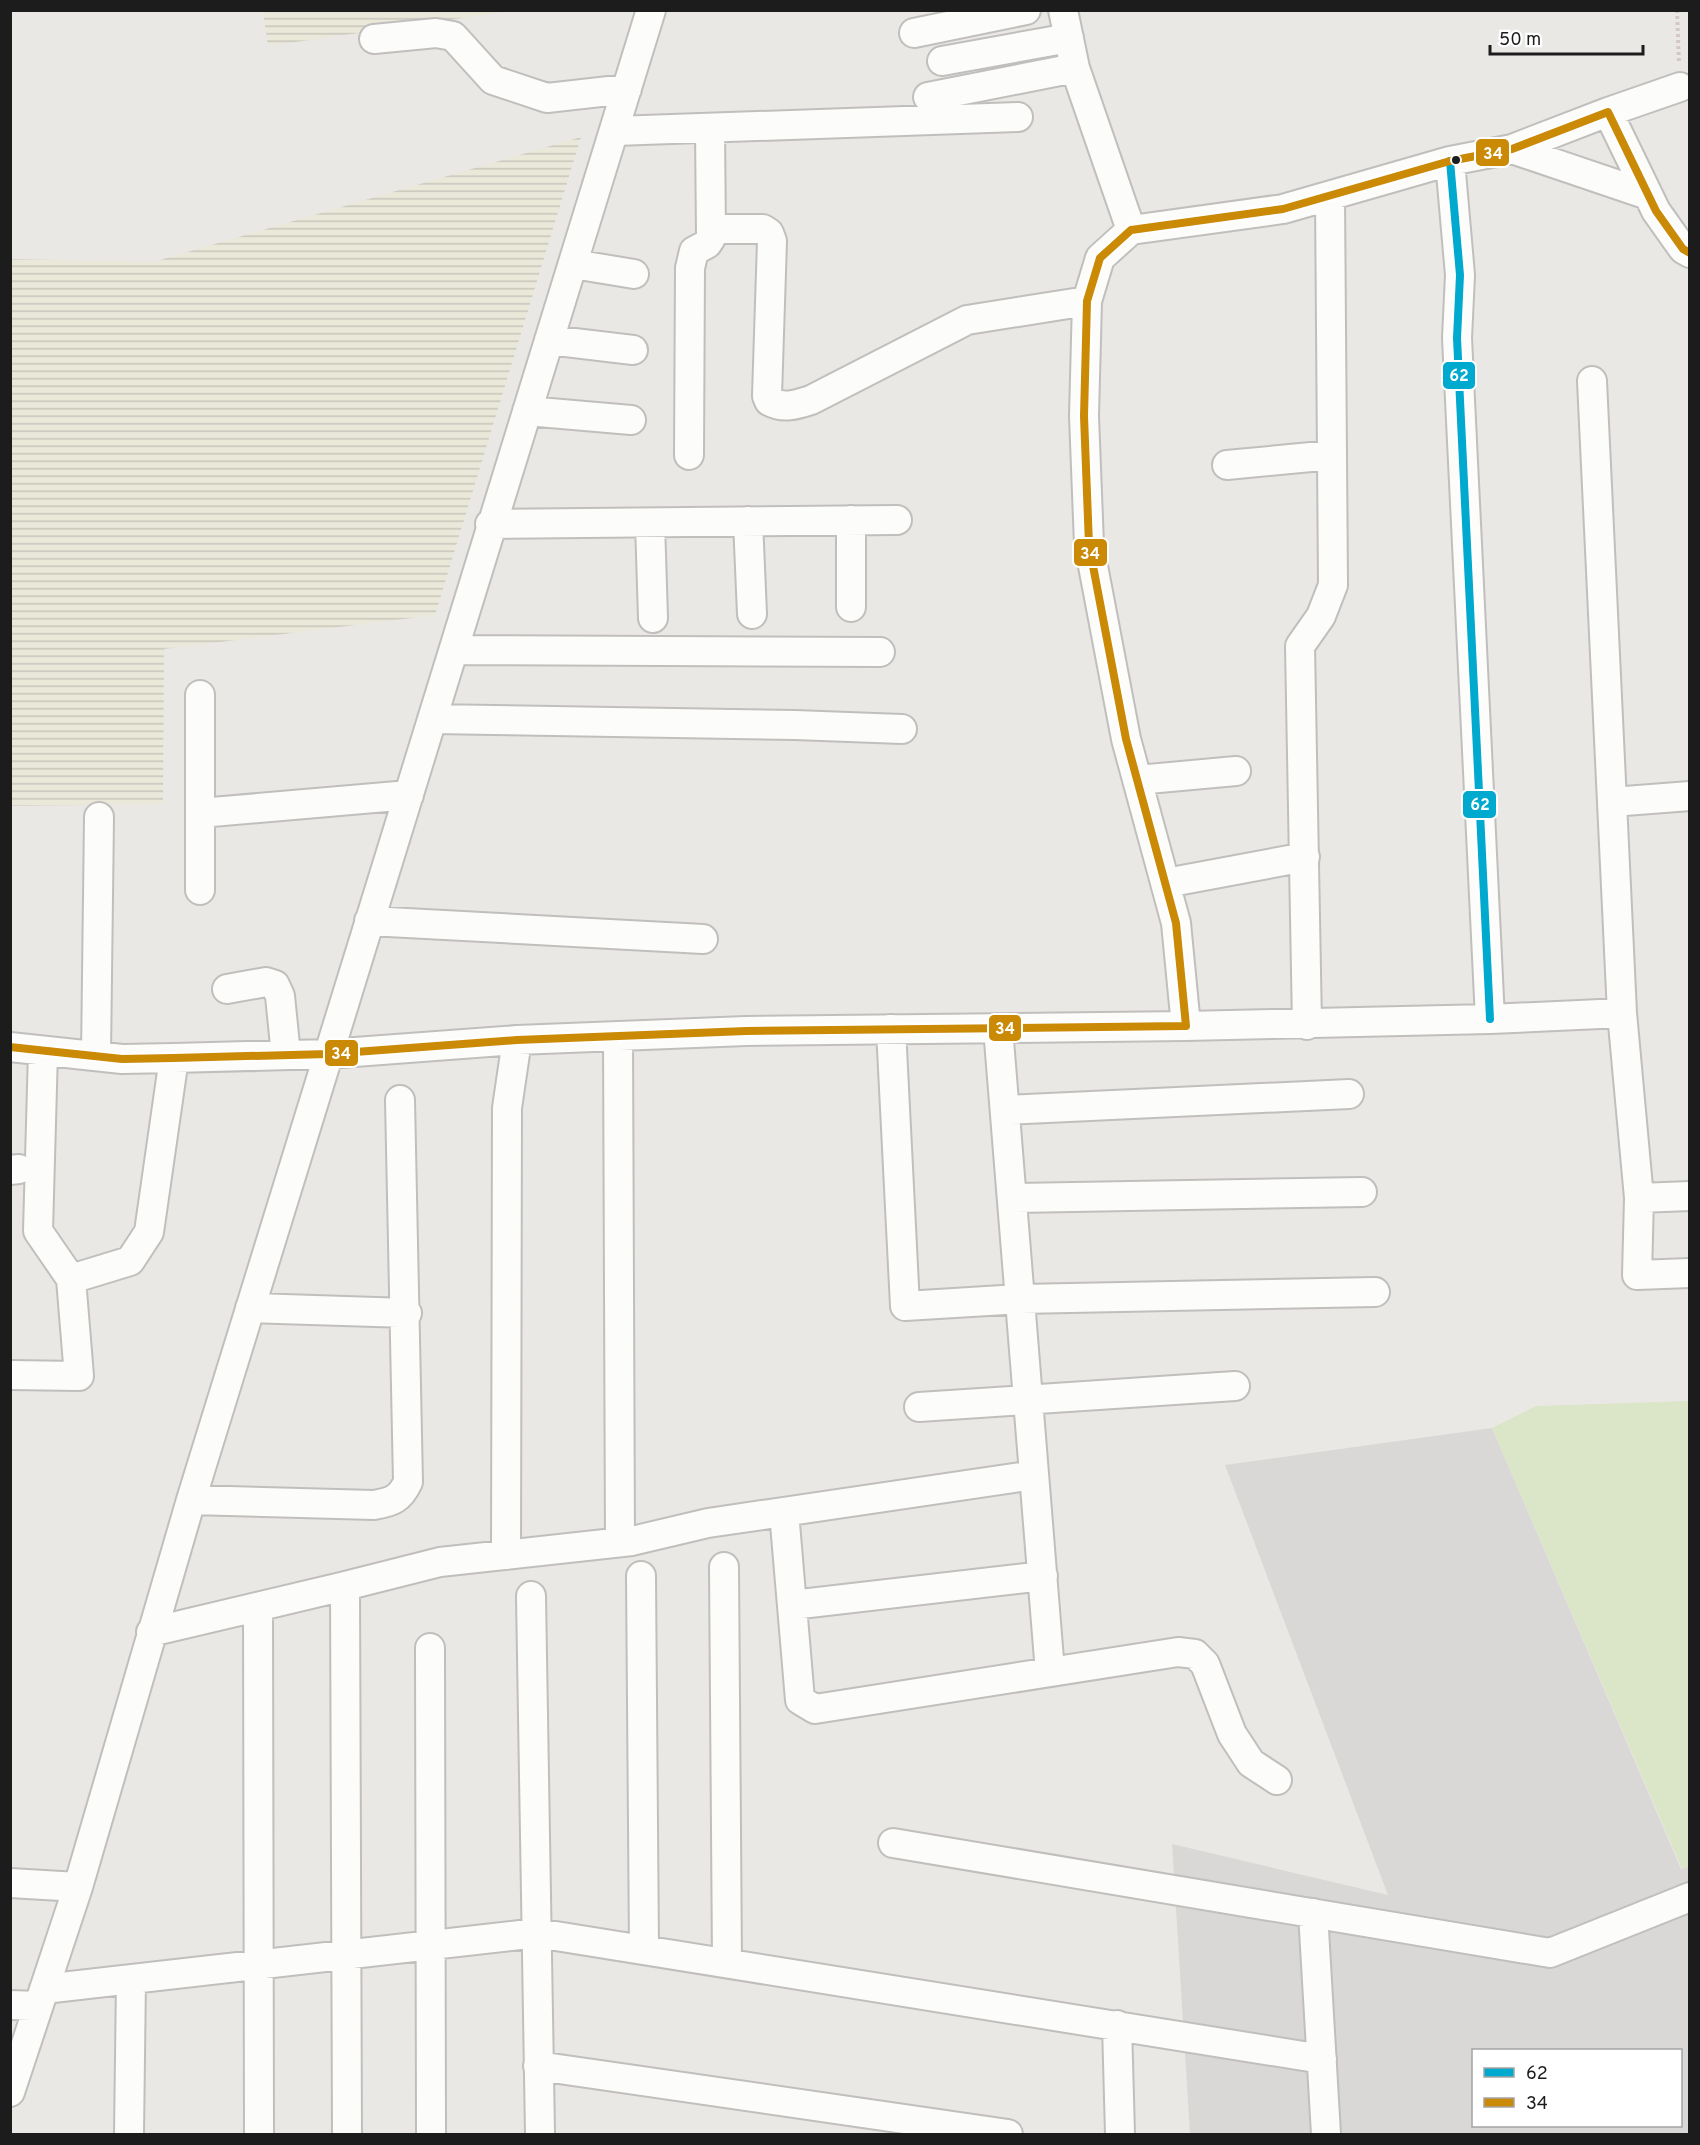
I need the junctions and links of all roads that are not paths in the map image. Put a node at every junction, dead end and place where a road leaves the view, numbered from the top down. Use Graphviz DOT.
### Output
graph roads {
  1 [pos="651,10"];
  2 [pos="1026,10"];
  3 [pos="1063,10"];
  4 [pos="914,33"];
  5 [pos="1069,38"];
  6 [pos="374,39"];
  7 [pos="942,61"];
  8 [pos="1075,68"];
  9 [pos="1680,87"];
  10 [pos="627,88"];
  11 [pos="927,97"];
  12 [pos="1608,112"];
  13 [pos="1018,117"];
  14 [pos="710,128"];
  15 [pos="615,131"];
  16 [pos="1512,150"];
  17 [pos="1450,161"];
  18 [pos="1648,195"];
  19 [pos="1330,197"];
  20 [pos="712,229"];
  21 [pos="1131,230"];
  22 [pos="1689,253"];
  23 [pos="573,264"];
  24 [pos="633,274"];
  25 [pos="1087,301"];
  26 [pos="549,340"];
  27 [pos="633,350"];
  28 [pos="1592,381"];
  29 [pos="527,411"];
  30 [pos="631,420"];
  31 [pos="689,455"];
  32 [pos="1332,455"];
  33 [pos="1227,465"];
  34 [pos="851,520"];
  35 [pos="897,520"];
  36 [pos="747,521"];
  37 [pos="650,523"];
  38 [pos="490,524"];
  39 [pos="851,607"];
  40 [pos="752,614"];
  41 [pos="653,618"];
  42 [pos="454,650"];
  43 [pos="880,652"];
  44 [pos="200,695"];
  45 [pos="432,719"];
  46 [pos="902,729"];
  47 [pos="1236,771"];
  48 [pos="1137,780"];
  49 [pos="409,795"];
  50 [pos="1689,796"];
  51 [pos="1612,802"];
  52 [pos="200,813"];
  53 [pos="99,817"];
  54 [pos="1305,857"];
  55 [pos="1166,883"];
  56 [pos="200,890"];
  57 [pos="369,921"];
  58 [pos="703,939"];
  59 [pos="227,989"];
  60 [pos="1622,1013"];
  61 [pos="1490,1020"];
  62 [pos="1307,1025"];
  63 [pos="1186,1026"];
  64 [pos="998,1028"];
  65 [pos="891,1029"];
  66 [pos="618,1036"];
  67 [pos="517,1040"];
  68 [pos="10,1047"];
  69 [pos="43,1051"];
  70 [pos="328,1054"];
  71 [pos="286,1055"];
  72 [pos="96,1056"];
  73 [pos="174,1058"];
  74 [pos="1349,1094"];
  75 [pos="400,1100"];
  76 [pos="1005,1110"];
  77 [pos="1362,1192"];
  78 [pos="1689,1196"];
  79 [pos="1012,1198"];
  80 [pos="1639,1198"];
  81 [pos="1689,1273"];
  82 [pos="71,1279"];
  83 [pos="1375,1292"];
  84 [pos="1020,1299"];
  85 [pos="250,1308"];
  86 [pos="407,1313"];
  87 [pos="10,1375"];
  88 [pos="1235,1386"];
  89 [pos="1028,1399"];
  90 [pos="918,1407"];
  91 [pos="1034,1475"];
  92 [pos="191,1500"];
  93 [pos="784,1512"];
  94 [pos="620,1542"];
  95 [pos="506,1555"];
  96 [pos="724,1567"];
  97 [pos="641,1576"];
  98 [pos="1043,1576"];
  99 [pos="345,1586"];
  100 [pos="531,1596"];
  101 [pos="792,1605"];
  102 [pos="258,1606"];
  103 [pos="151,1632"];
  104 [pos="429,1648"];
  105 [pos="1050,1672"];
  106 [pos="1276,1780"];
  107 [pos="893,1844"];
  108 [pos="10,1883"];
  109 [pos="78,1887"];
  110 [pos="1689,1897"];
  111 [pos="1313,1913"];
  112 [pos="537,1933"];
  113 [pos="430,1946"];
  114 [pos="644,1949"];
  115 [pos="346,1956"];
  116 [pos="727,1962"];
  117 [pos="259,1964"];
  118 [pos="131,1979"];
  119 [pos="41,1998"];
  120 [pos="10,2005"];
  121 [pos="1117,2025"];
  122 [pos="1322,2059"];
  123 [pos="538,2066"];
  124 [pos="10,2092"];
  125 [pos="129,2134"];
  126 [pos="259,2134"];
  127 [pos="347,2134"];
  128 [pos="431,2134"];
  129 [pos="540,2134"];
  130 [pos="1008,2134"];
  131 [pos="1120,2134"];
  132 [pos="1326,2134"];
  1 -- 10 [label="street"];
  2 -- 4 [label="street"];
  3 -- 5 [label="street"];
  5 -- 7 [label="street"];
  5 -- 8 [label="street"];
  6 -- 10 [label="street"];
  8 -- 11 [label="street"];
  8 -- 21 [label="street"];
  9 -- 12 [label="street"];
  10 -- 15 [label="street"];
  12 -- 16 [label="street"];
  12 -- 18 [label="street"];
  13 -- 14 [label="street"];
  14 -- 15 [label="street"];
  14 -- 20 [label="street"];
  15 -- 23 [label="street"];
  16 -- 17 [label="street"];
  16 -- 18 [label="street"];
  17 -- 19 [label="street"];
  17 -- 61 [label="street"];
  18 -- 22 [label="street"];
  19 -- 21 [label="street"];
  19 -- 32 [label="street"];
  20 -- 25 [label="street"];
  20 -- 31 [label="street"];
  21 -- 25 [label="street"];
  23 -- 24 [label="street"];
  23 -- 26 [label="street"];
  25 -- 48 [label="street"];
  26 -- 27 [label="street"];
  26 -- 29 [label="street"];
  28 -- 51 [label="street"];
  29 -- 30 [label="street"];
  29 -- 38 [label="street"];
  32 -- 33 [label="street"];
  32 -- 54 [label="street"];
  34 -- 35 [label="street"];
  34 -- 36 [label="street"];
  34 -- 39 [label="street"];
  36 -- 37 [label="street"];
  36 -- 40 [label="street"];
  37 -- 38 [label="street"];
  37 -- 41 [label="street"];
  38 -- 42 [label="street"];
  42 -- 43 [label="street"];
  42 -- 45 [label="street"];
  44 -- 52 [label="street"];
  45 -- 46 [label="street"];
  45 -- 49 [label="street"];
  47 -- 48 [label="street"];
  48 -- 55 [label="street"];
  49 -- 52 [label="street"];
  49 -- 57 [label="street"];
  50 -- 51 [label="street"];
  51 -- 60 [label="street"];
  52 -- 56 [label="street"];
  53 -- 72 [label="street"];
  54 -- 55 [label="street"];
  54 -- 62 [label="street"];
  55 -- 63 [label="street"];
  57 -- 58 [label="street"];
  57 -- 70 [label="street"];
  59 -- 71 [label="street"];
  60 -- 61 [label="street"];
  60 -- 80 [label="street"];
  61 -- 62 [label="street"];
  62 -- 63 [label="street"];
  63 -- 64 [label="street"];
  64 -- 65 [label="street"];
  64 -- 76 [label="street"];
  65 -- 66 [label="street"];
  65 -- 84 [label="street"];
  66 -- 67 [label="street"];
  66 -- 94 [label="street"];
  67 -- 70 [label="street"];
  67 -- 95 [label="street"];
  68 -- 69 [label="street"];
  69 -- 72 [label="street"];
  69 -- 82 [label="street"];
  70 -- 71 [label="street"];
  70 -- 85 [label="street"];
  71 -- 73 [label="street"];
  72 -- 73 [label="street"];
  73 -- 82 [label="street"];
  74 -- 76 [label="street"];
  75 -- 86 [label="street"];
  76 -- 79 [label="street"];
  77 -- 79 [label="street"];
  78 -- 80 [label="street"];
  79 -- 84 [label="street"];
  80 -- 81 [label="street"];
  82 -- 87 [label="street"];
  83 -- 84 [label="street"];
  84 -- 89 [label="street"];
  85 -- 86 [label="street"];
  85 -- 92 [label="street"];
  86 -- 92 [label="street"];
  88 -- 89 [label="street"];
  89 -- 90 [label="street"];
  89 -- 91 [label="street"];
  91 -- 93 [label="street"];
  91 -- 98 [label="street"];
  92 -- 103 [label="street"];
  93 -- 94 [label="street"];
  93 -- 101 [label="street"];
  94 -- 95 [label="street"];
  95 -- 99 [label="street"];
  96 -- 116 [label="street"];
  97 -- 114 [label="street"];
  98 -- 101 [label="street"];
  98 -- 105 [label="street"];
  99 -- 102 [label="street"];
  99 -- 115 [label="street"];
  100 -- 112 [label="street"];
  101 -- 105 [label="street"];
  102 -- 103 [label="street"];
  102 -- 117 [label="street"];
  103 -- 109 [label="street"];
  104 -- 113 [label="street"];
  105 -- 106 [label="street"];
  107 -- 111 [label="street"];
  108 -- 109 [label="street"];
  109 -- 119 [label="street"];
  110 -- 111 [label="street"];
  111 -- 122 [label="street"];
  112 -- 113 [label="street"];
  112 -- 114 [label="street"];
  112 -- 123 [label="street"];
  113 -- 115 [label="street"];
  113 -- 128 [label="street"];
  114 -- 116 [label="street"];
  115 -- 117 [label="street"];
  115 -- 127 [label="street"];
  116 -- 121 [label="street"];
  117 -- 118 [label="street"];
  117 -- 126 [label="street"];
  118 -- 119 [label="street"];
  118 -- 125 [label="street"];
  119 -- 120 [label="street"];
  119 -- 124 [label="street"];
  121 -- 122 [label="street"];
  121 -- 131 [label="street"];
  122 -- 132 [label="street"];
  123 -- 129 [label="street"];
  123 -- 130 [label="street"];
}
